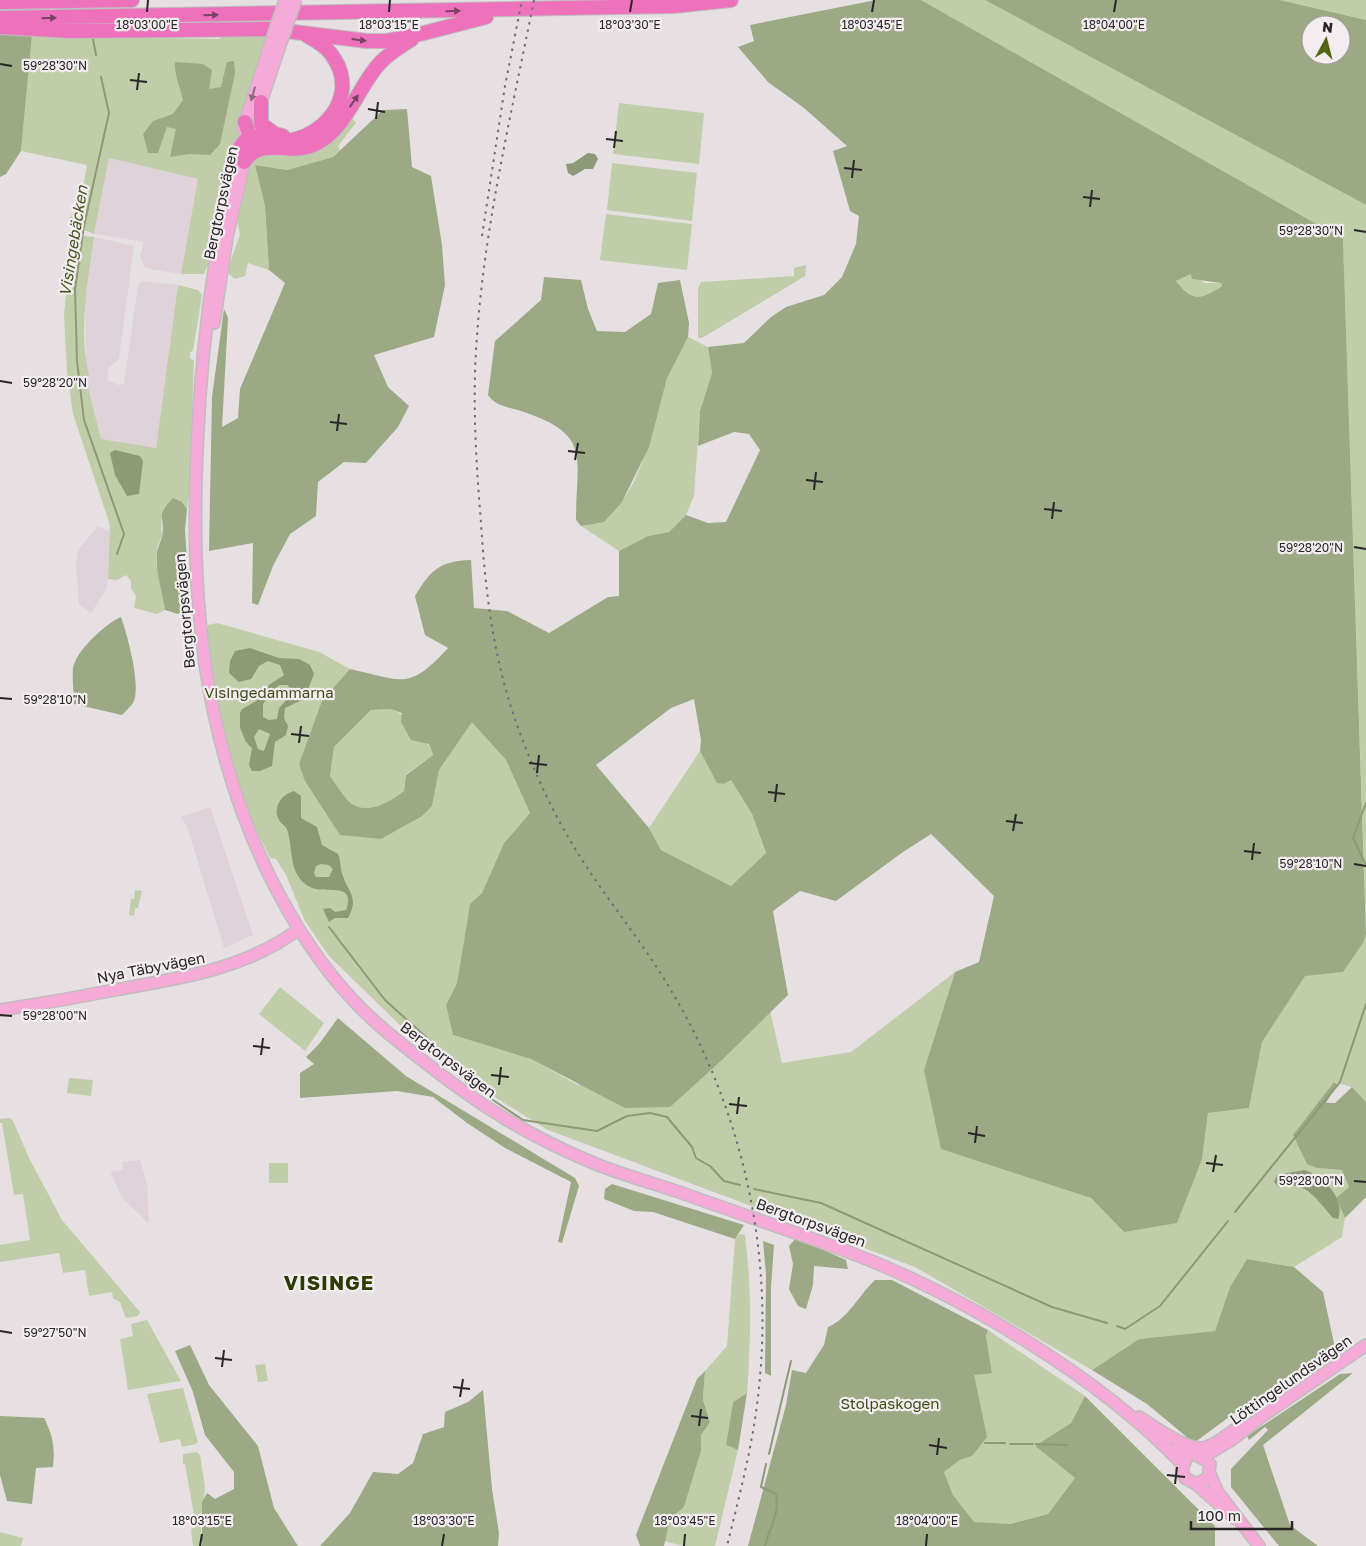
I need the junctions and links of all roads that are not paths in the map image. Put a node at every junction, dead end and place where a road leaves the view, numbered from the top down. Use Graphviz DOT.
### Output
graph roads {
  1 [pos="132,0"];
  2 [pos="285,0"];
  3 [pos="296,0"];
  4 [pos="732,0"];
  5 [pos="0,2"];
  6 [pos="674,6"];
  7 [pos="0,18"];
  8 [pos="0,27"];
  9 [pos="294,31"];
  10 [pos="420,34"];
  11 [pos="274,49"];
  12 [pos="261,102"];
  13 [pos="245,122"];
  14 [pos="250,137"];
  15 [pos="299,137"];
  16 [pos="276,149"];
  17 [pos="241,157"];
  18 [pos="299,930"];
  19 [pos="0,1010"];
  20 [pos="1366,1344"];
  21 [pos="1097,1390"];
  22 [pos="1261,1417"];
  23 [pos="1140,1425"];
  24 [pos="1233,1440"];
  25 [pos="1198,1456"];
  26 [pos="1183,1465"];
  27 [pos="1210,1471"];
  28 [pos="1196,1484"];
  29 [pos="1236,1519"];
  30 [pos="1259,1546"];
  1 -- 5 [label="highway"];
  2 -- 11 [label="main road, Bergtorpsvägen, bridge"];
  3 -- 11 [label="main road, Bergtorpsvägen, bridge"];
  4 -- 6 [label="highway"];
  7 -- 6 [label="highway, one-way"];
  6 -- 10 [label="highway"];
  8 -- 9 [label="highway"];
  9 -- 10 [label="highway, one-way"];
  9 -- 15 [label="highway"];
  16 -- 10 [label="highway, one-way"];
  11 -- 12 [label="main road, Bergtorpsvägen"];
  11 -- 13 [label="main road, Bergtorpsvägen, one-way"];
  12 -- 14 [label="main road, Bergtorpsvägen"];
  12 -- 15 [label="highway"];
  13 -- 14 [label="highway"];
  13 -- 17 [label="main road, Bergtorpsvägen"];
  14 -- 15 [label="highway"];
  14 -- 16 [label="highway"];
  14 -- 17 [label="highway"];
  16 -- 17 [label="highway"];
  17 -- 18 [label="main road, Bergtorpsvägen"];
  18 -- 19 [label="main road, Nya Täbyvägen"];
  18 -- 21 [label="main road, Bergtorpsvägen"];
  20 -- 22 [label="main road, Löttingelundsvägen"];
  21 -- 22 [label="main road"];
  21 -- 23 [label="main road, Bergtorpsvägen"];
  22 -- 24 [label="main road, Löttingelundsvägen"];
  23 -- 25 [label="main road, Bergtorpsvägen"];
  23 -- 26 [label="main road, Bergtorpsvägen"];
  24 -- 25 [label="main road, Löttingelundsvägen"];
  24 -- 27 [label="main road, Löttingelundsvägen"];
  25 -- 26 [label="main road"];
  25 -- 27 [label="main road, Bergtorpsvägen"];
  26 -- 28 [label="main road, Bergtorpsvägen"];
  27 -- 28 [label="main road"];
  27 -- 29 [label="main road, Bergtorpsvägen"];
  28 -- 29 [label="main road, Bergtorpsvägen"];
  29 -- 30 [label="main road, Bergtorpsvägen"];
}
